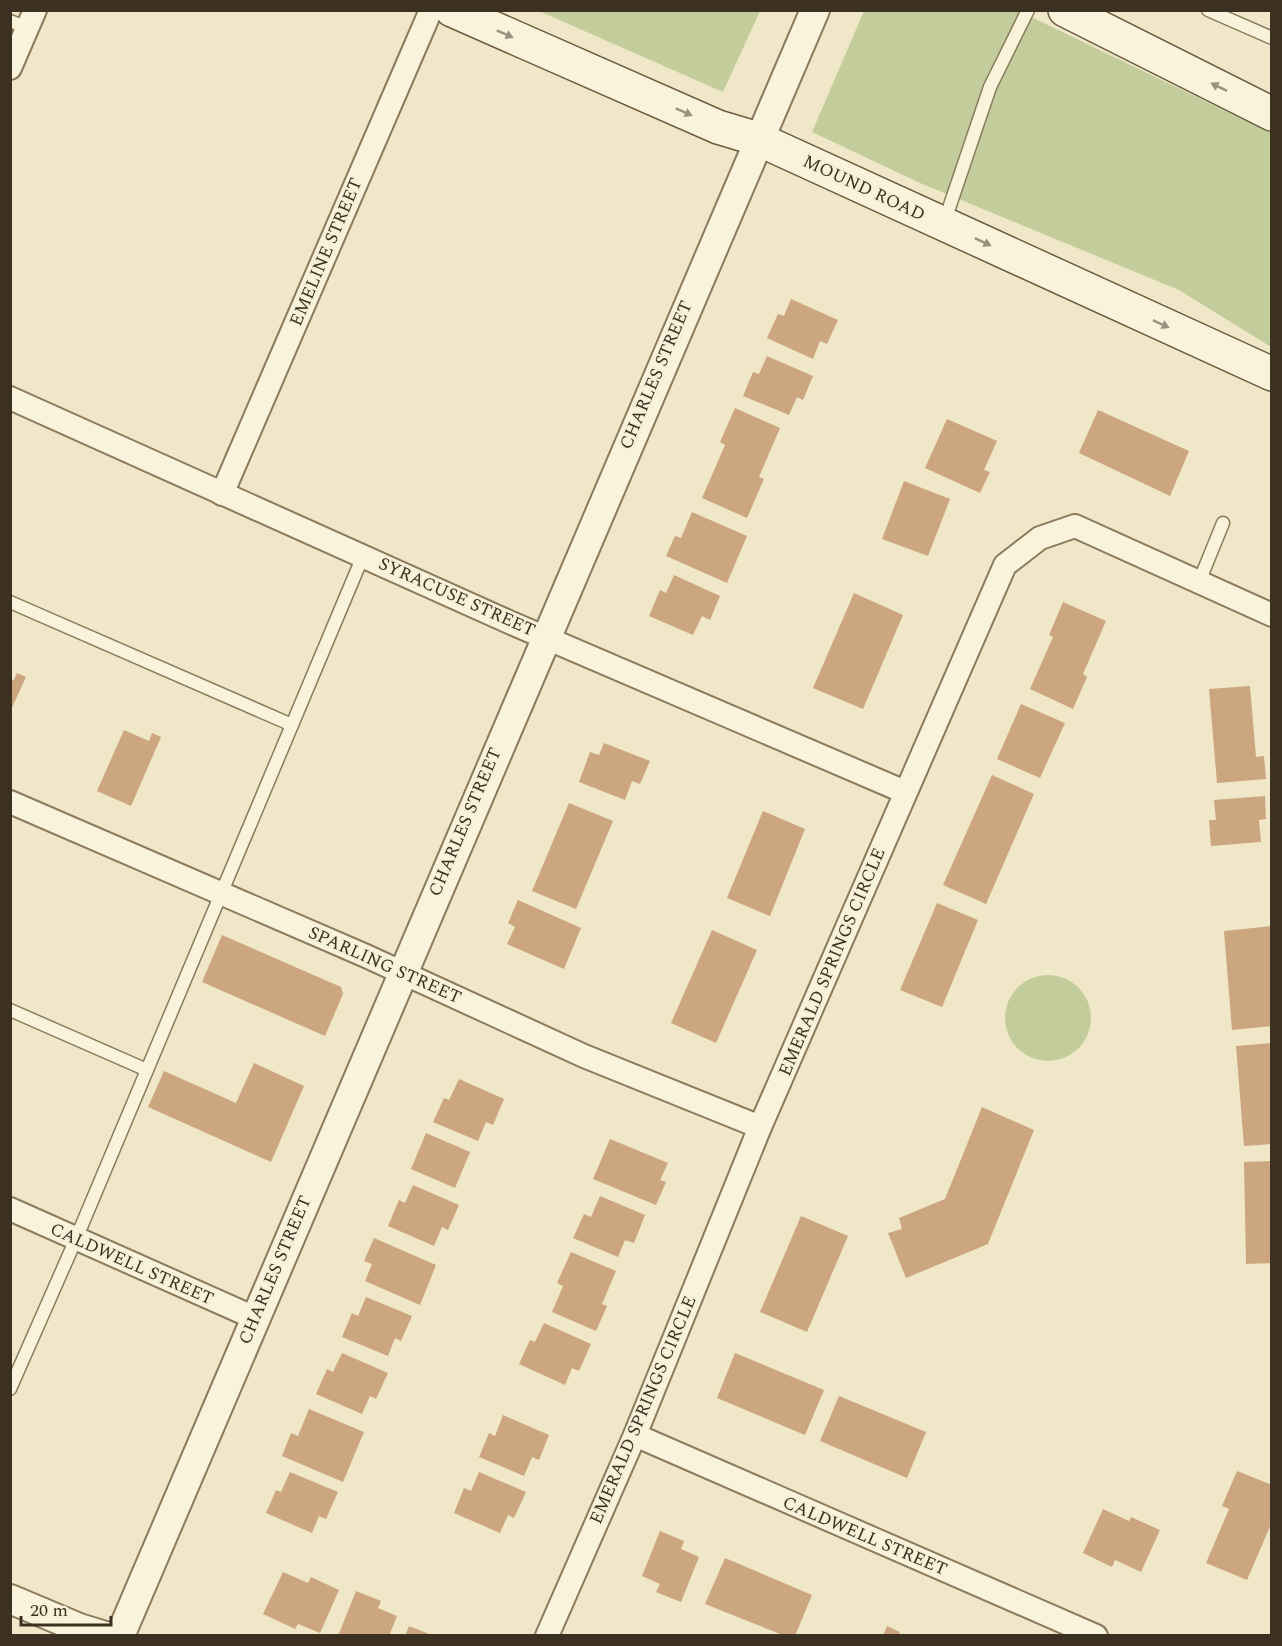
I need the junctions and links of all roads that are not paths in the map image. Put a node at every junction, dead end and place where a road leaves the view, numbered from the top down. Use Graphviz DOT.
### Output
graph roads {
  1 [pos="431,10"];
  2 [pos="452,10"];
  3 [pos="814,10"];
  4 [pos="1028,10"];
  5 [pos="1065,10"];
  6 [pos="1208,10"];
  7 [pos="24,20"];
  8 [pos="1272,38"];
  9 [pos="10,68"];
  10 [pos="1272,114"];
  11 [pos="758,139"];
  12 [pos="944,224"];
  13 [pos="1272,374"];
  14 [pos="10,398"];
  15 [pos="222,494"];
  16 [pos="1223,523"];
  17 [pos="363,556"];
  18 [pos="1199,582"];
  19 [pos="10,602"];
  20 [pos="1272,615"];
  21 [pos="545,636"];
  22 [pos="292,725"];
  23 [pos="905,792"];
  24 [pos="10,802"];
  25 [pos="221,893"];
  26 [pos="401,973"];
  27 [pos="10,1010"];
  28 [pos="147,1070"];
  29 [pos="760,1127"];
  30 [pos="10,1209"];
  31 [pos="76,1239"];
  32 [pos="255,1318"];
  33 [pos="10,1389"];
  34 [pos="635,1435"];
  35 [pos="10,1599"];
  36 [pos="105,1635"];
  37 [pos="120,1635"];
  38 [pos="547,1635"];
  39 [pos="1096,1635"];
  1 -- 15 [label="street, EMELINE STREET"];
  2 -- 11 [label="main road, MOUND ROAD, one-way"];
  3 -- 11 [label="street, CHARLES STREET"];
  4 -- 12 [label="lane"];
  10 -- 5 [label="main road, one-way"];
  6 -- 8 [label="lane"];
  7 -- 9 [label="street"];
  11 -- 12 [label="main road, MOUND ROAD"];
  11 -- 21 [label="street, CHARLES STREET"];
  12 -- 13 [label="main road, MOUND ROAD, one-way"];
  14 -- 15 [label="street, SYRACUSE STREET"];
  15 -- 17 [label="street, SYRACUSE STREET"];
  16 -- 18 [label="lane"];
  17 -- 21 [label="street, SYRACUSE STREET"];
  17 -- 22 [label="lane"];
  18 -- 20 [label="street, EMERALD SPRINGS CIRCLE"];
  18 -- 23 [label="street, EMERALD SPRINGS CIRCLE"];
  19 -- 22 [label="lane"];
  21 -- 23 [label="street, SYRACUSE STREET"];
  21 -- 26 [label="street, CHARLES STREET"];
  22 -- 25 [label="lane"];
  23 -- 29 [label="street, EMERALD SPRINGS CIRCLE"];
  24 -- 25 [label="street, SPARLING STREET"];
  25 -- 26 [label="street, SPARLING STREET"];
  25 -- 28 [label="lane"];
  26 -- 29 [label="street, SPARLING STREET"];
  26 -- 32 [label="street, CHARLES STREET"];
  27 -- 28 [label="lane"];
  28 -- 31 [label="lane"];
  29 -- 34 [label="street, EMERALD SPRINGS CIRCLE"];
  30 -- 31 [label="street, CALDWELL STREET"];
  31 -- 32 [label="street, CALDWELL STREET"];
  31 -- 33 [label="lane"];
  32 -- 37 [label="street, CHARLES STREET"];
  34 -- 38 [label="street, EMERALD SPRINGS CIRCLE"];
  34 -- 39 [label="street, CALDWELL STREET"];
  35 -- 36 [label="street"];
}
